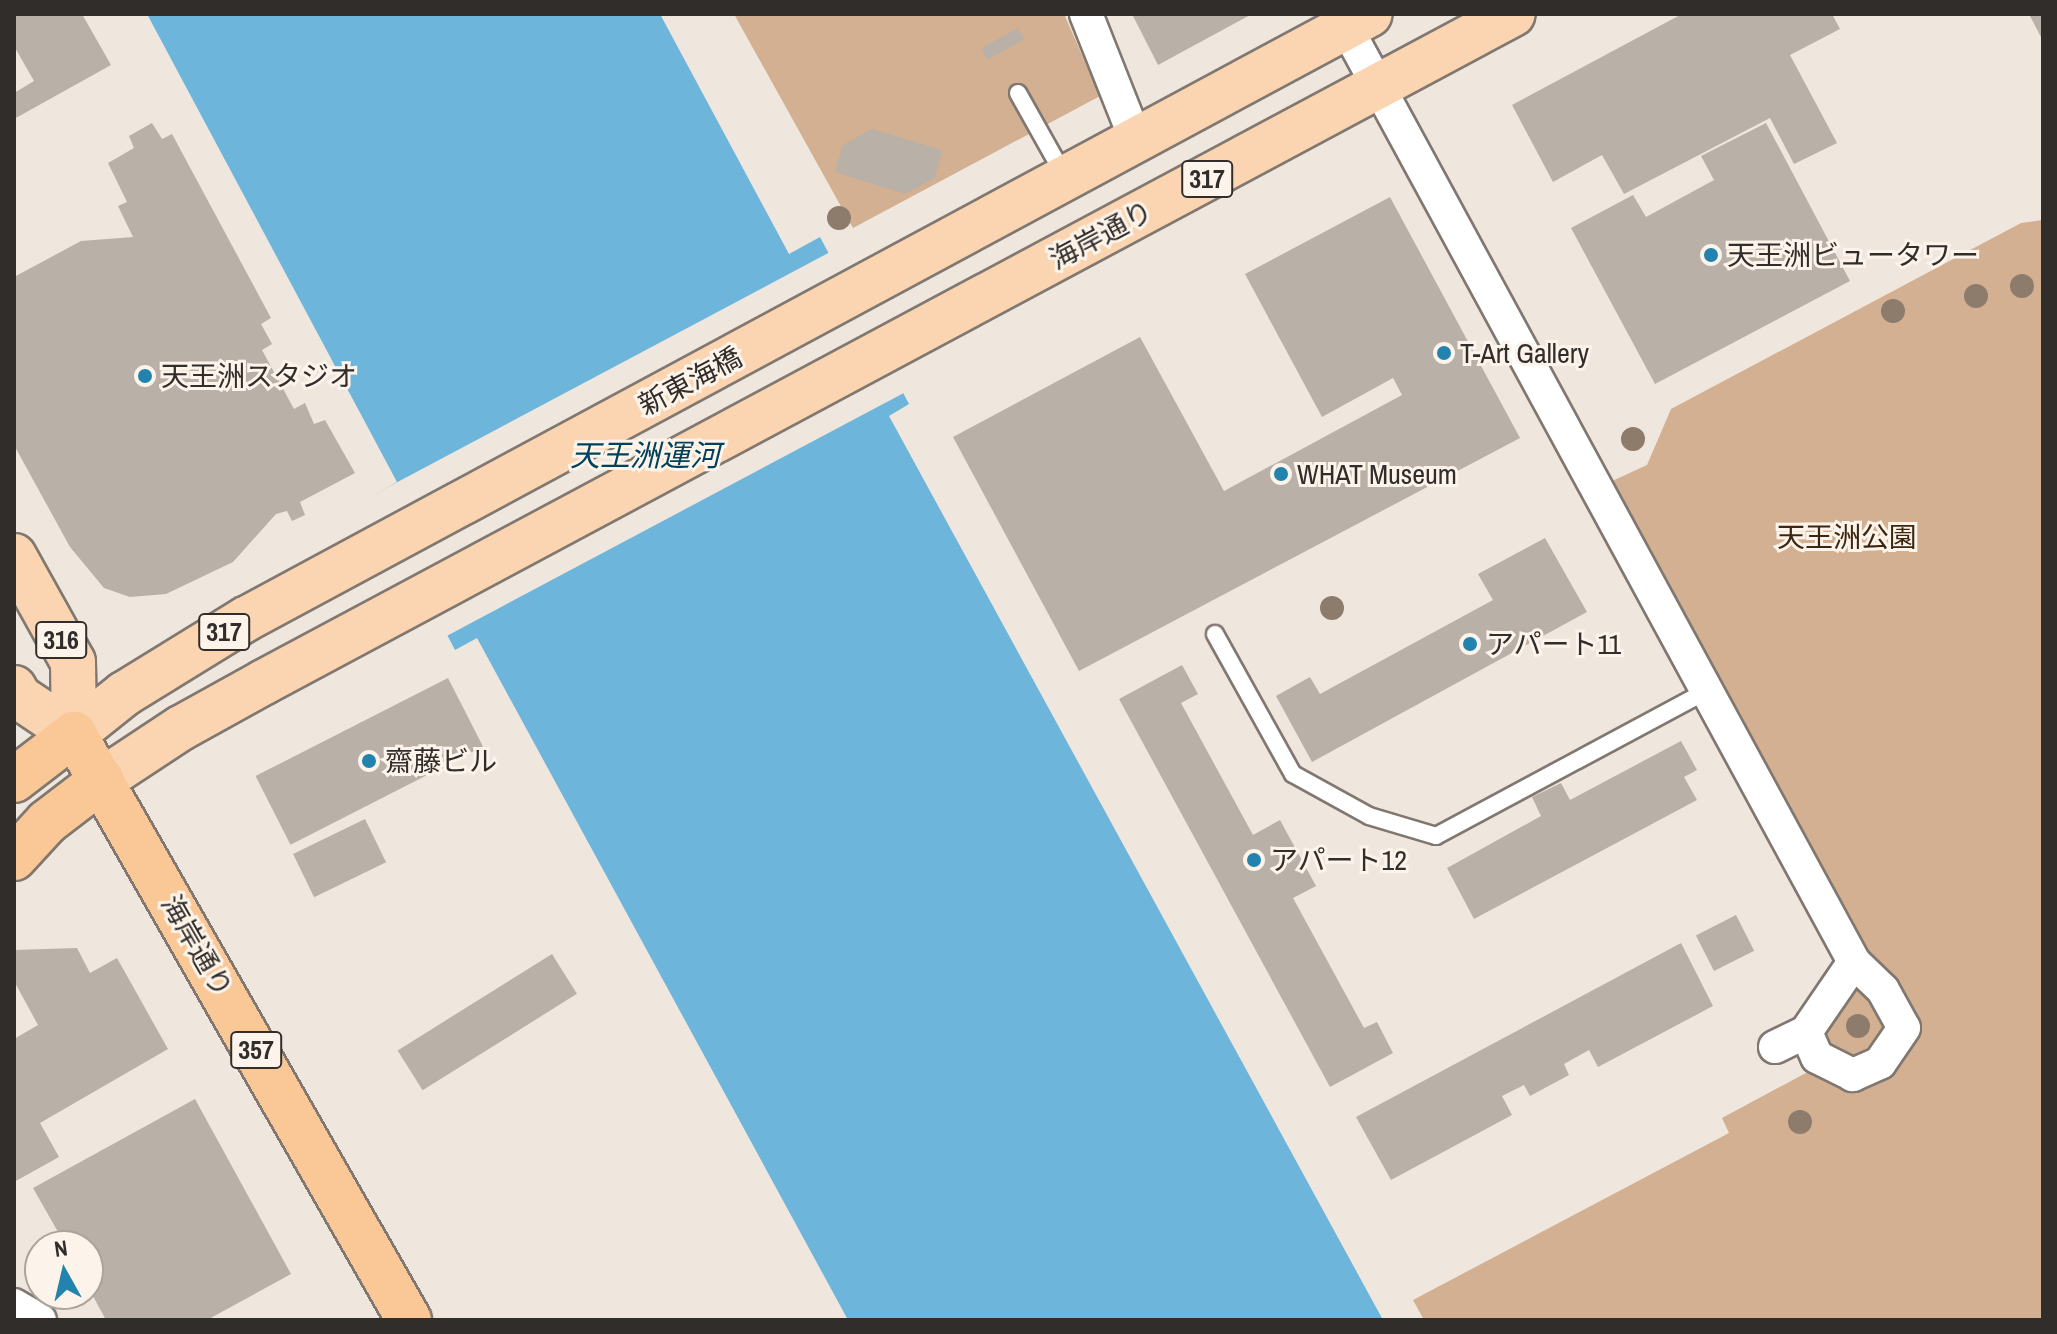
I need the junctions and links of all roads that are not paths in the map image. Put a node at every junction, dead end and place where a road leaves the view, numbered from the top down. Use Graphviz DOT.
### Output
graph roads {
  1 [pos="1086,14"];
  2 [pos="1513,14"];
  3 [pos="1358,21"];
  4 [pos="1377,87"];
  5 [pos="1018,93"];
  6 [pos="1136,140"];
  7 [pos="1065,177"];
  8 [pos="14,556"];
  9 [pos="1215,634"];
  10 [pos="14,688"];
  11 [pos="1706,691"];
  12 [pos="74,734"];
  13 [pos="14,780"];
  14 [pos="102,780"];
  15 [pos="14,858"];
  16 [pos="1854,962"];
  17 [pos="1806,1032"];
  18 [pos="1775,1047"];
  19 [pos="14,1305"];
  20 [pos="403,1318"];
  21 [pos="40,1320"];
  1 -- 6 [label="street"];
  2 -- 4 [label="main road, 海岸通り / 317"];
  3 -- 4 [label="street"];
  3 -- 6 [label="main road, 317"];
  4 -- 11 [label="street"];
  4 -- 14 [label="main road, 海岸通り / 317"];
  5 -- 7 [label="lane"];
  6 -- 7 [label="main road, 317"];
  7 -- 12 [label="main road, 新東海橋 / 317"];
  8 -- 12 [label="main road, 316"];
  9 -- 11 [label="lane"];
  10 -- 12 [label="main road, 316"];
  11 -- 16 [label="street"];
  12 -- 13 [label="highway"];
  12 -- 14 [label="highway, 海岸通り / 357"];
  14 -- 15 [label="highway"];
  14 -- 20 [label="highway, 海岸通り / 357"];
  16 -- 17 [label="street"];
  16 -- 17 [label="street"];
  17 -- 18 [label="street"];
  19 -- 21 [label="street"];
}
